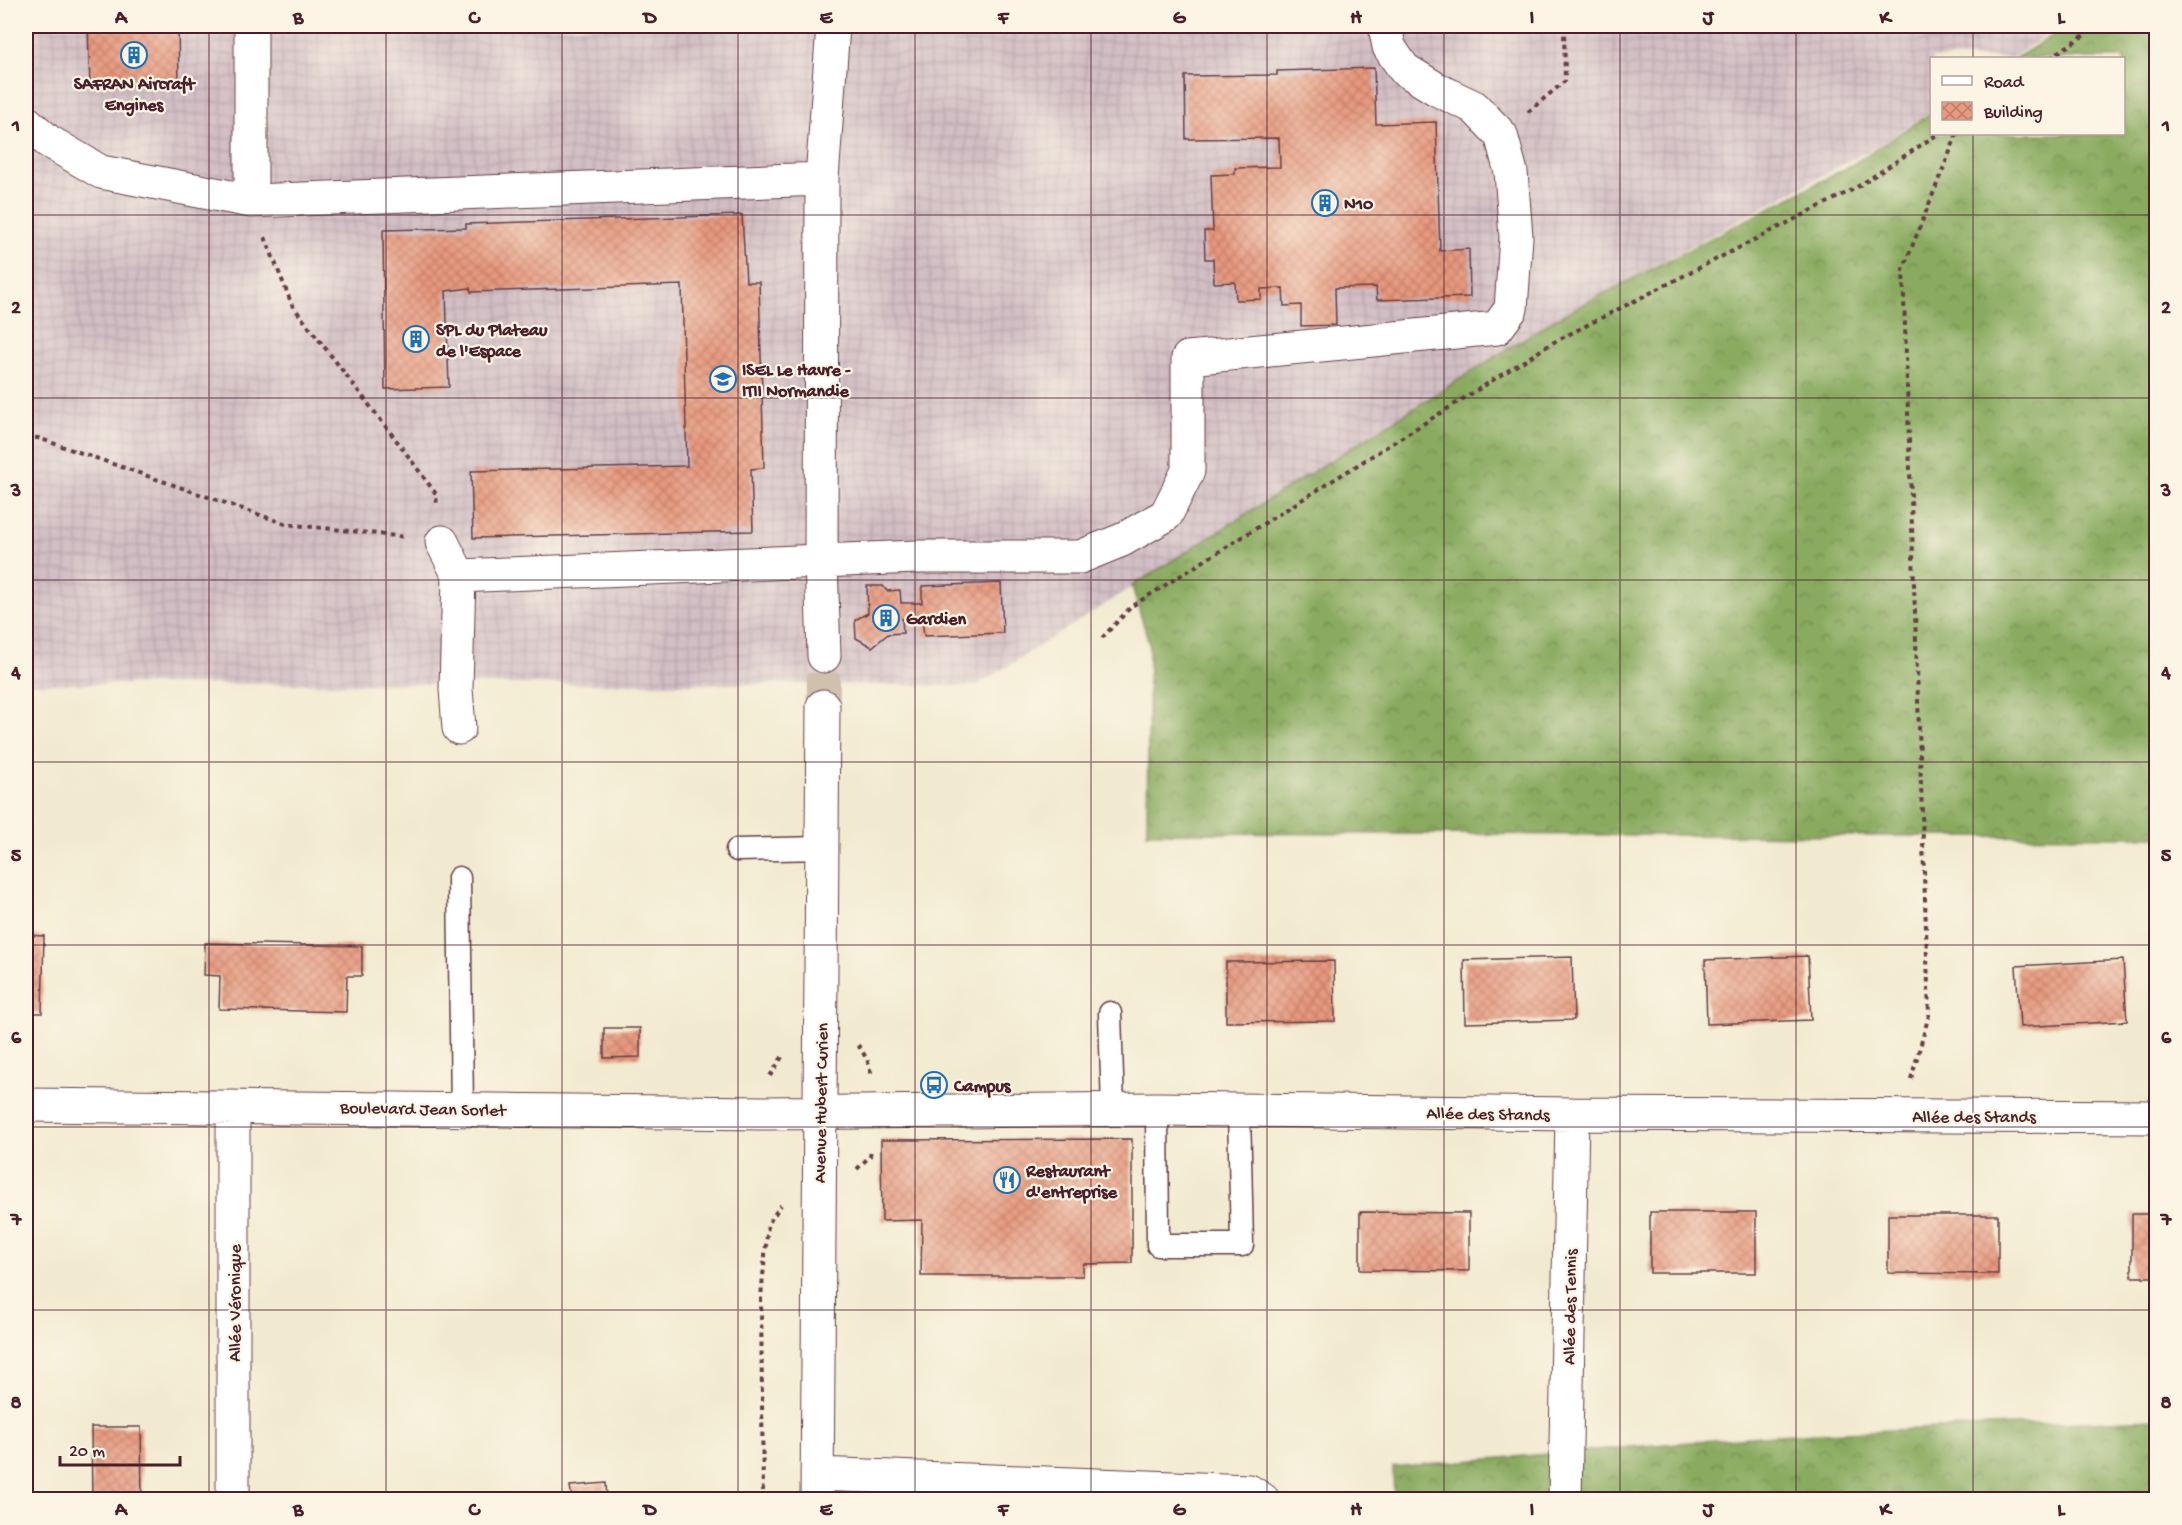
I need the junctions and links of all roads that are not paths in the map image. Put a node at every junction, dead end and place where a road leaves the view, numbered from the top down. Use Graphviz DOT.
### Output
graph roads {
  1 [pos="251,26"];
  2 [pos="833,26"];
  3 [pos="1385,26"];
  4 [pos="26,122"];
  5 [pos="822,179"];
  6 [pos="251,201"];
  7 [pos="442,542"];
  8 [pos="821,560"];
  9 [pos="459,576"];
  10 [pos="824,656"];
  11 [pos="823,706"];
  12 [pos="459,728"];
  13 [pos="822,848"];
  14 [pos="737,850"];
  15 [pos="459,878"];
  16 [pos="1110,1013"];
  17 [pos="26,1105"];
  18 [pos="232,1107"];
  19 [pos="462,1108"];
  20 [pos="1157,1108"];
  21 [pos="1113,1109"];
  22 [pos="1239,1110"];
  23 [pos="820,1111"];
  24 [pos="1572,1114"];
  25 [pos="2157,1117"];
  26 [pos="817,1487"];
  27 [pos="233,1500"];
  28 [pos="1263,1500"];
  29 [pos="1565,1500"];
  1 -- 6 [label="street"];
  2 -- 5 [label="street"];
  3 -- 8 [label="street"];
  4 -- 6 [label="street"];
  5 -- 6 [label="street"];
  5 -- 8 [label="street"];
  7 -- 9 [label="street"];
  8 -- 9 [label="street"];
  8 -- 10 [label="street"];
  9 -- 12 [label="street"];
  11 -- 13 [label="street, Avenue Hubert Curien"];
  13 -- 14 [label="lane"];
  13 -- 23 [label="street, Avenue Hubert Curien"];
  15 -- 19 [label="lane"];
  16 -- 21 [label="lane"];
  17 -- 18 [label="street, Boulevard Jean Sorlet"];
  18 -- 19 [label="street, Boulevard Jean Sorlet"];
  18 -- 27 [label="street, Allée Véronique"];
  19 -- 23 [label="street, Boulevard Jean Sorlet"];
  20 -- 21 [label="street, Allée des Stands"];
  20 -- 22 [label="street, Allée des Stands"];
  20 -- 22 [label="lane"];
  21 -- 23 [label="street, Allée des Stands"];
  22 -- 24 [label="street, Allée des Stands"];
  23 -- 26 [label="street, Avenue Hubert Curien"];
  24 -- 25 [label="street, Allée des Stands"];
  24 -- 29 [label="street, Allée des Tennis"];
  26 -- 28 [label="street"];
}
